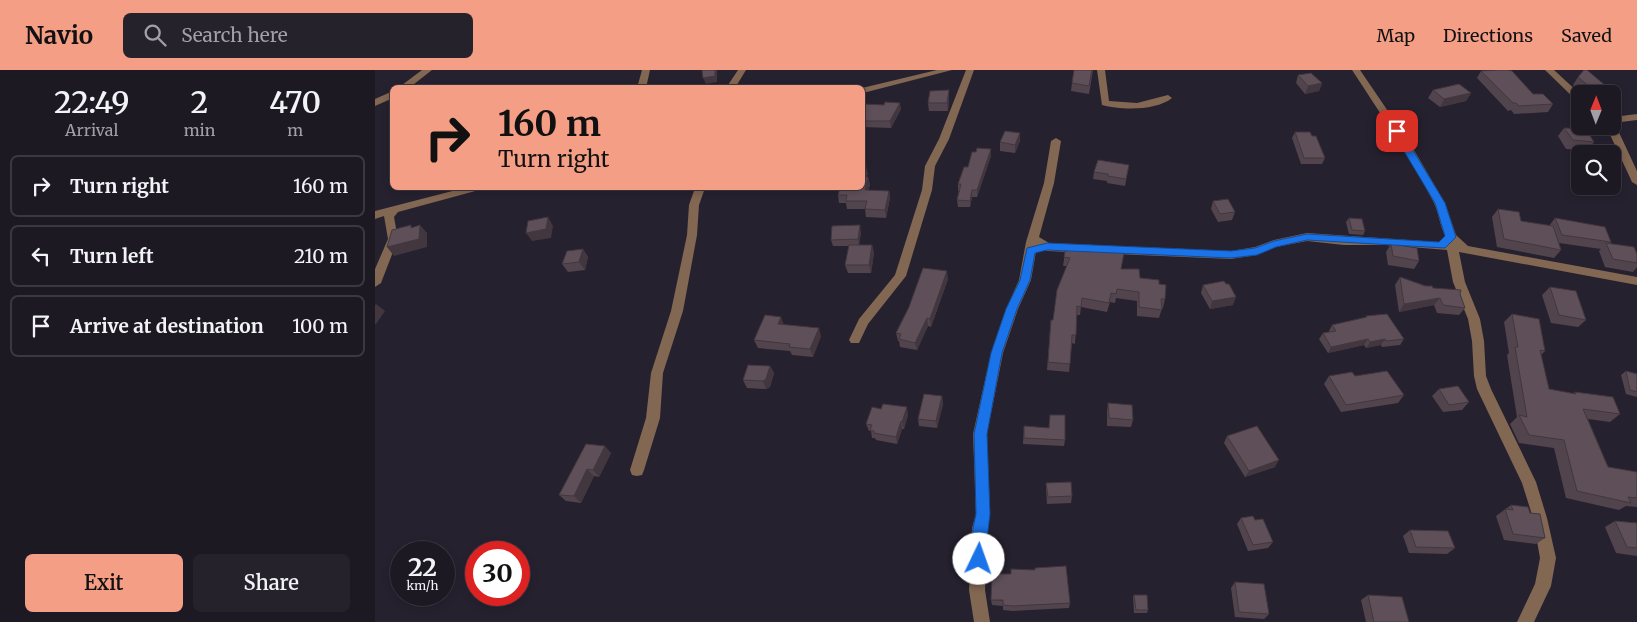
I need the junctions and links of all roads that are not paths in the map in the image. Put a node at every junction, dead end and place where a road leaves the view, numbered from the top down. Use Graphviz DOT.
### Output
graph roads {
  1 [pos="428,70"];
  2 [pos="646,70"];
  3 [pos="742,70"];
  4 [pos="948,70"];
  5 [pos="971,70"];
  6 [pos="1101,70"];
  7 [pos="1356,70"];
  8 [pos="1549,70"];
  9 [pos="406,85"];
  10 [pos="642,85"];
  11 [pos="732,85"];
  12 [pos="865,90"];
  13 [pos="1571,91"];
  14 [pos="390,96"];
  15 [pos="1168,98"];
  16 [pos="375,103"];
  17 [pos="1637,117"];
  18 [pos="1621,120"];
  19 [pos="1618,135"];
  20 [pos="1056,141"];
  21 [pos="1637,182"];
  22 [pos="699,190"];
  23 [pos="450,191"];
  24 [pos="385,213"];
  25 [pos="1032,245"];
  26 [pos="1452,245"];
  27 [pos="1637,281"];
  28 [pos="375,283"];
  29 [pos="855,340"];
  30 [pos="637,470"];
  31 [pos="981,622"];
  32 [pos="1525,622"];
  1 -- 9 [label="street"];
  2 -- 10 [label="street"];
  3 -- 11 [label="street"];
  4 -- 12 [label="street"];
  5 -- 29 [label="street"];
  6 -- 15 [label="street"];
  7 -- 26 [label="street"];
  8 -- 13 [label="street"];
  14 -- 16 [label="street"];
  17 -- 18 [label="street"];
  19 -- 21 [label="street"];
  20 -- 25 [label="street"];
  22 -- 30 [label="street"];
  23 -- 24 [label="street"];
  24 -- 28 [label="street"];
  25 -- 26 [label="street"];
  25 -- 31 [label="street"];
  26 -- 27 [label="street"];
  26 -- 32 [label="street"];
}
